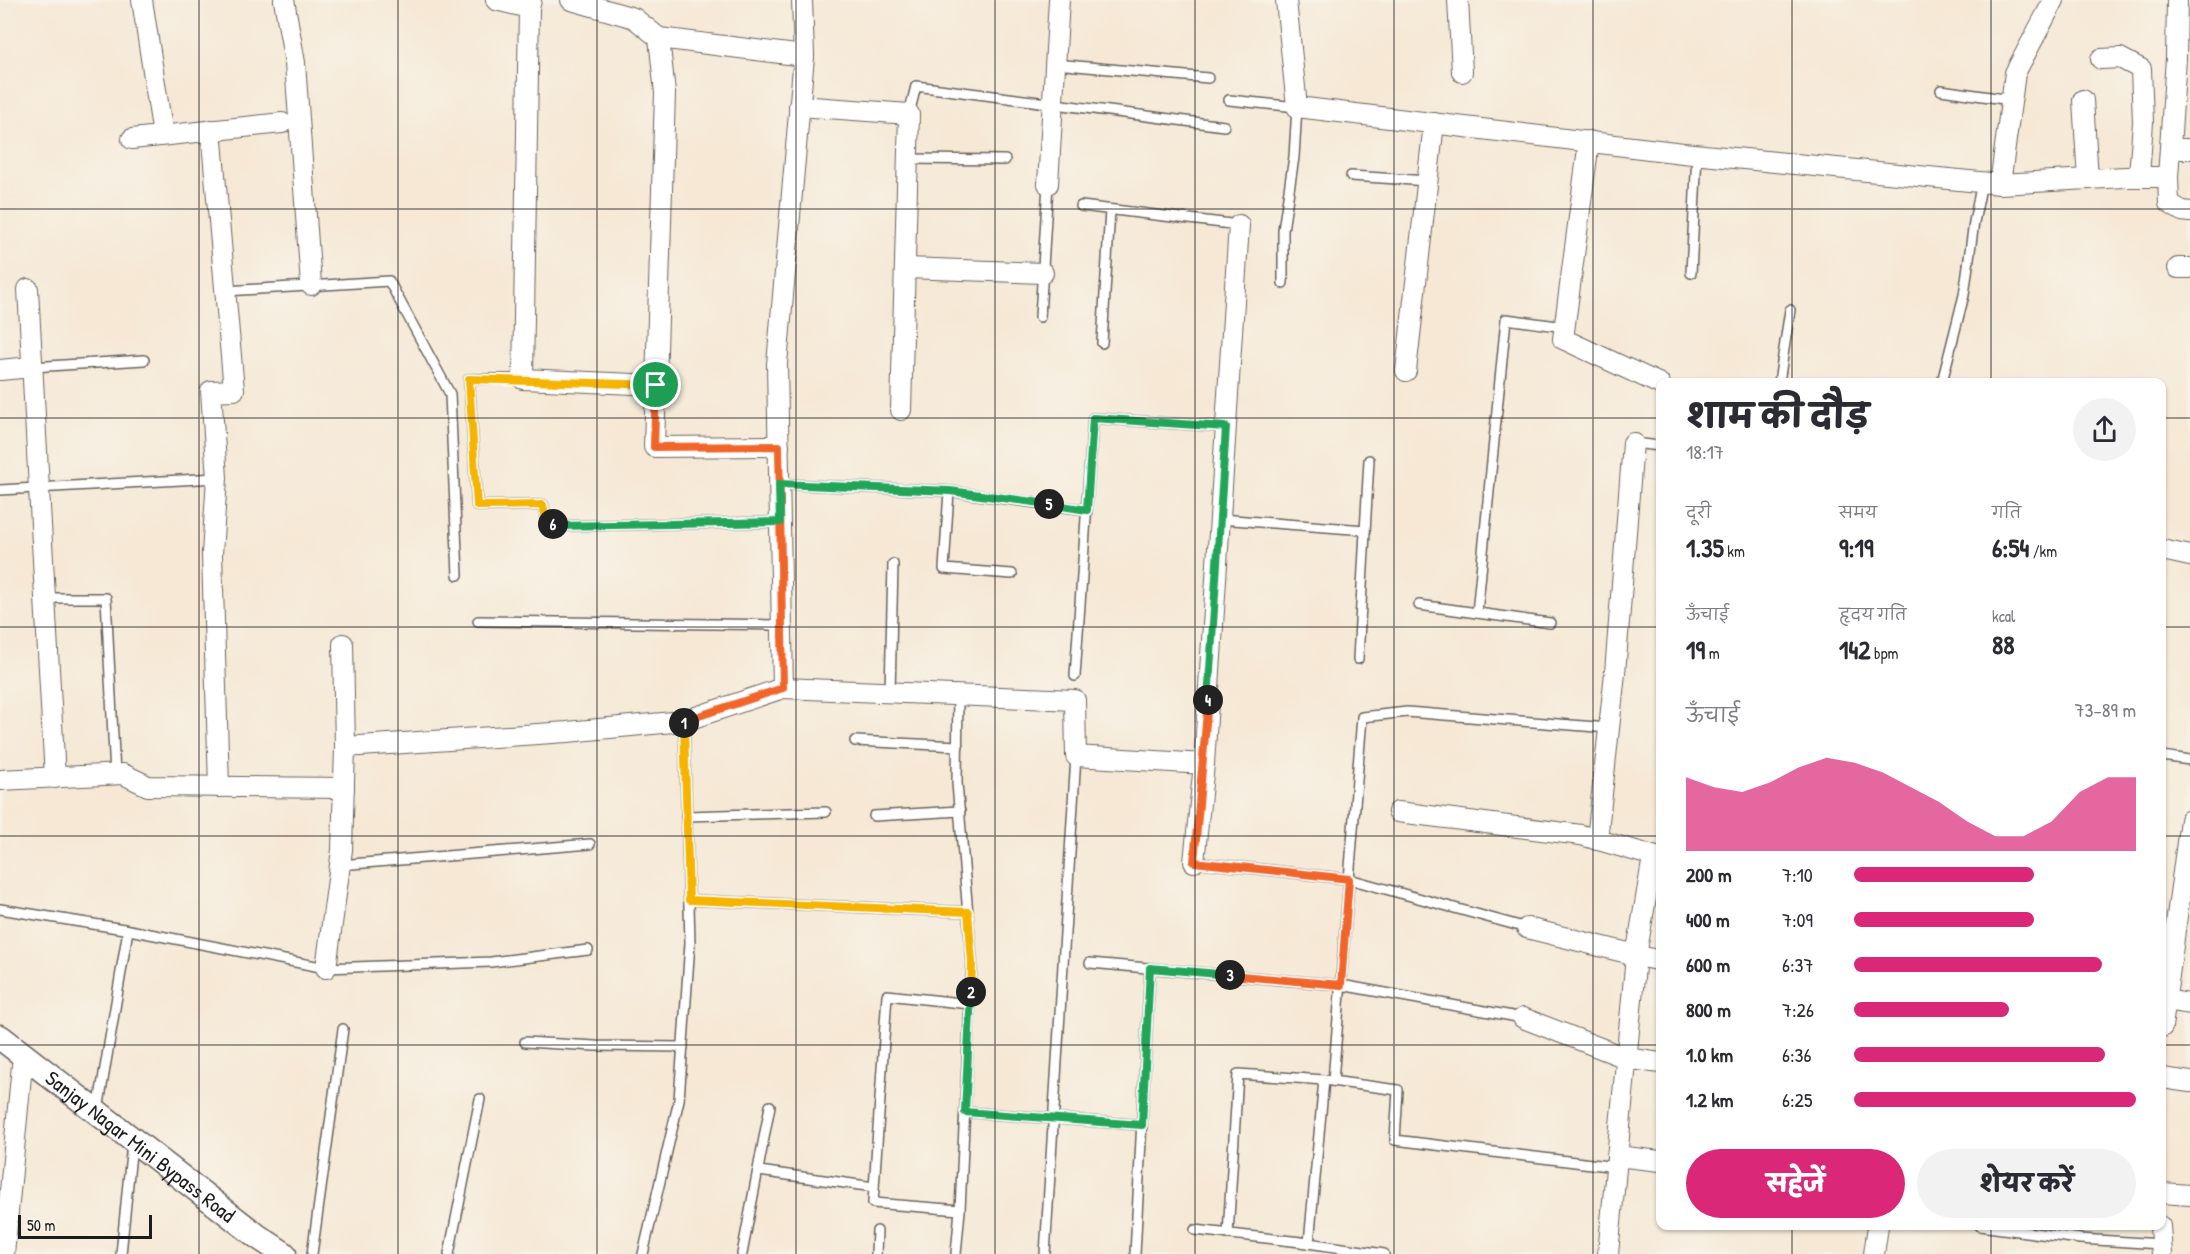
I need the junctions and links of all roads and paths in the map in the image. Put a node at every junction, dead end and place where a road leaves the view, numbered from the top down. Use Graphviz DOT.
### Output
graph roads {
  1 [pos="142,0"];
  2 [pos="284,0"];
  3 [pos="496,0"];
  4 [pos="571,0"];
  5 [pos="802,0"];
  6 [pos="1059,0"];
  7 [pos="1286,0"];
  8 [pos="1458,0"];
  9 [pos="2054,0"];
  10 [pos="2177,0"];
  11 [pos="530,4"];
  12 [pos="659,39"];
  13 [pos="804,56"];
  14 [pos="2183,58"];
  15 [pos="2101,59"];
  16 [pos="1055,64"];
  17 [pos="1462,72"];
  18 [pos="1208,78"];
  19 [pos="1941,90"];
  20 [pos="1229,100"];
  21 [pos="2011,100"];
  22 [pos="2083,100"];
  23 [pos="1053,103"];
  24 [pos="800,106"];
  25 [pos="1297,107"];
  26 [pos="909,114"];
  27 [pos="282,123"];
  28 [pos="1434,123"];
  29 [pos="1224,126"];
  30 [pos="211,130"];
  31 [pos="163,135"];
  32 [pos="132,139"];
  33 [pos="1589,141"];
  34 [pos="2170,149"];
  35 [pos="2190,150"];
  36 [pos="1697,154"];
  37 [pos="908,159"];
  38 [pos="1005,160"];
  39 [pos="1351,176"];
  40 [pos="2139,176"];
  41 [pos="2168,177"];
  42 [pos="2088,179"];
  43 [pos="1428,181"];
  44 [pos="1991,183"];
  45 [pos="1048,184"];
  46 [pos="1081,206"];
  47 [pos="1110,210"];
  48 [pos="2190,212"];
  49 [pos="1239,225"];
  50 [pos="906,268"];
  51 [pos="1043,273"];
  52 [pos="1691,273"];
  53 [pos="1283,283"];
  54 [pos="311,285"];
  55 [pos="28,289"];
  56 [pos="225,291"];
  57 [pos="1790,310"];
  58 [pos="1040,317"];
  59 [pos="1565,327"];
  60 [pos="1102,344"];
  61 [pos="144,360"];
  62 [pos="32,367"];
  63 [pos="0,370"];
  64 [pos="1406,371"];
  65 [pos="1780,378"];
  66 [pos="1943,378"];
  67 [pos="523,380"];
  68 [pos="1656,382"];
  69 [pos="656,385"];
  70 [pos="901,410"];
  71 [pos="1226,427"];
  72 [pos="1633,443"];
  73 [pos="779,446"];
  74 [pos="1656,446"];
  75 [pos="1369,460"];
  76 [pos="217,478"];
  77 [pos="779,484"];
  78 [pos="39,488"];
  79 [pos="0,490"];
  80 [pos="950,491"];
  81 [pos="1087,510"];
  82 [pos="1220,519"];
  83 [pos="780,522"];
  84 [pos="1365,530"];
  85 [pos="2166,551"];
  86 [pos="2190,556"];
  87 [pos="893,564"];
  88 [pos="1012,574"];
  89 [pos="458,575"];
  90 [pos="45,598"];
  91 [pos="1419,605"];
  92 [pos="1477,613"];
  93 [pos="477,621"];
  94 [pos="1550,623"];
  95 [pos="782,625"];
  96 [pos="343,644"];
  97 [pos="1358,659"];
  98 [pos="1075,676"];
  99 [pos="783,688"];
  100 [pos="890,692"];
  101 [pos="958,694"];
  102 [pos="684,721"];
  103 [pos="1609,728"];
  104 [pos="855,741"];
  105 [pos="958,746"];
  106 [pos="345,747"];
  107 [pos="1076,756"];
  108 [pos="2166,757"];
  109 [pos="2190,760"];
  110 [pos="1204,764"];
  111 [pos="115,775"];
  112 [pos="55,778"];
  113 [pos="0,780"];
  114 [pos="219,787"];
  115 [pos="344,788"];
  116 [pos="960,811"];
  117 [pos="826,812"];
  118 [pos="1398,812"];
  119 [pos="686,816"];
  120 [pos="874,816"];
  121 [pos="2190,820"];
  122 [pos="1598,840"];
  123 [pos="590,844"];
  124 [pos="1656,858"];
  125 [pos="1194,862"];
  126 [pos="1656,863"];
  127 [pos="340,865"];
  128 [pos="1349,879"];
  129 [pos="2185,894"];
  130 [pos="689,900"];
  131 [pos="0,909"];
  132 [pos="968,912"];
  133 [pos="1527,928"];
  134 [pos="128,930"];
  135 [pos="588,950"];
  136 [pos="2167,950"];
  137 [pos="1636,956"];
  138 [pos="1656,960"];
  139 [pos="1090,963"];
  140 [pos="326,968"];
  141 [pos="1150,968"];
  142 [pos="2166,975"];
  143 [pos="1341,985"];
  144 [pos="2166,1000"];
  145 [pos="970,1004"];
  146 [pos="2190,1004"];
  147 [pos="1523,1018"];
  148 [pos="343,1029"];
  149 [pos="0,1037"];
  150 [pos="525,1042"];
  151 [pos="683,1047"];
  152 [pos="23,1055"];
  153 [pos="1626,1058"];
  154 [pos="1656,1062"];
  155 [pos="2166,1079"];
  156 [pos="1328,1081"];
  157 [pos="2190,1082"];
  158 [pos="480,1099"];
  159 [pos="770,1106"];
  160 [pos="965,1112"];
  161 [pos="98,1113"];
  162 [pos="1054,1119"];
  163 [pos="1142,1125"];
  164 [pos="132,1139"];
  165 [pos="1656,1161"];
  166 [pos="1617,1162"];
  167 [pos="759,1170"];
  168 [pos="874,1187"];
  169 [pos="2166,1193"];
  170 [pos="2190,1196"];
  171 [pos="960,1210"];
  172 [pos="1195,1230"];
  173 [pos="1877,1230"];
  174 [pos="2011,1230"];
  175 [pos="877,1231"];
  176 [pos="1228,1234"];
  177 [pos="2161,1241"];
  178 [pos="1309,1243"];
  179 [pos="4,1254"];
  180 [pos="121,1254"];
  181 [pos="284,1254"];
  182 [pos="312,1254"];
  183 [pos="449,1254"];
  184 [pos="643,1254"];
  185 [pos="742,1254"];
  186 [pos="876,1254"];
  187 [pos="956,1254"];
  188 [pos="1045,1254"];
  189 [pos="1135,1254"];
  190 [pos="1384,1254"];
  191 [pos="1609,1254"];
  192 [pos="1874,1254"];
  1 -- 31 [label="street"];
  2 -- 54 [label="street"];
  3 -- 11 [label="street"];
  4 -- 12 [label="street"];
  5 -- 13 [label="street"];
  6 -- 16 [label="street"];
  7 -- 25 [label="street"];
  8 -- 17 [label="street"];
  9 -- 21 [label="street"];
  10 -- 14 [label="street"];
  11 -- 67 [label="street"];
  12 -- 13 [label="street"];
  12 -- 69 [label="street"];
  13 -- 24 [label="street"];
  14 -- 34 [label="street"];
  15 -- 40 [label="street"];
  16 -- 18 [label="lane"];
  16 -- 23 [label="street"];
  19 -- 21 [label="lane"];
  20 -- 25 [label="lane"];
  21 -- 44 [label="street"];
  22 -- 42 [label="street"];
  23 -- 26 [label="lane"];
  23 -- 29 [label="lane"];
  23 -- 45 [label="street"];
  24 -- 26 [label="street"];
  24 -- 73 [label="street"];
  25 -- 28 [label="street"];
  25 -- 53 [label="lane"];
  26 -- 37 [label="street"];
  27 -- 30 [label="street"];
  28 -- 33 [label="street"];
  28 -- 43 [label="street"];
  30 -- 31 [label="street"];
  30 -- 56 [label="street"];
  31 -- 32 [label="street"];
  33 -- 36 [label="street"];
  33 -- 59 [label="street"];
  34 -- 35 [label="street"];
  34 -- 41 [label="street"];
  36 -- 44 [label="street"];
  36 -- 52 [label="lane"];
  37 -- 38 [label="lane"];
  37 -- 50 [label="street"];
  39 -- 43 [label="lane"];
  40 -- 41 [label="street"];
  40 -- 42 [label="street"];
  41 -- 48 [label="street"];
  42 -- 44 [label="street"];
  43 -- 64 [label="street"];
  44 -- 66 [label="lane"];
  45 -- 51 [label="lane"];
  46 -- 47 [label="lane"];
  47 -- 49 [label="lane"];
  47 -- 60 [label="lane"];
  49 -- 71 [label="street"];
  50 -- 51 [label="street"];
  50 -- 70 [label="street"];
  51 -- 58 [label="lane"];
  54 -- 56 [label="lane"];
  54 -- 89 [label="lane"];
  55 -- 62 [label="street"];
  56 -- 76 [label="street"];
  57 -- 65 [label="lane"];
  59 -- 68 [label="street"];
  59 -- 92 [label="lane"];
  61 -- 62 [label="lane"];
  62 -- 63 [label="street"];
  62 -- 78 [label="street"];
  67 -- 69 [label="street"];
  67 -- 83 [label="lane"];
  69 -- 73 [label="street"];
  71 -- 81 [label="lane"];
  71 -- 82 [label="street"];
  72 -- 74 [label="lane"];
  72 -- 103 [label="street"];
  73 -- 77 [label="street"];
  75 -- 84 [label="lane"];
  76 -- 78 [label="lane"];
  76 -- 114 [label="street"];
  77 -- 80 [label="lane"];
  77 -- 83 [label="street"];
  78 -- 79 [label="lane"];
  78 -- 90 [label="street"];
  80 -- 81 [label="lane"];
  80 -- 88 [label="lane"];
  81 -- 98 [label="lane"];
  82 -- 84 [label="lane"];
  82 -- 110 [label="street"];
  83 -- 95 [label="street"];
  84 -- 97 [label="lane"];
  85 -- 86 [label="street"];
  87 -- 100 [label="lane"];
  90 -- 111 [label="lane"];
  90 -- 112 [label="street"];
  91 -- 92 [label="lane"];
  92 -- 94 [label="lane"];
  93 -- 95 [label="lane"];
  95 -- 99 [label="street"];
  96 -- 106 [label="street"];
  99 -- 100 [label="street"];
  99 -- 102 [label="street"];
  100 -- 101 [label="street"];
  101 -- 105 [label="lane"];
  101 -- 107 [label="street"];
  102 -- 106 [label="street"];
  102 -- 119 [label="lane"];
  103 -- 122 [label="street"];
  103 -- 128 [label="lane"];
  104 -- 105 [label="lane"];
  105 -- 116 [label="lane"];
  106 -- 115 [label="street"];
  107 -- 110 [label="street"];
  107 -- 162 [label="lane"];
  108 -- 109 [label="lane"];
  110 -- 125 [label="street"];
  111 -- 112 [label="street"];
  111 -- 114 [label="street"];
  112 -- 113 [label="street"];
  114 -- 115 [label="street"];
  115 -- 127 [label="street"];
  116 -- 120 [label="lane"];
  116 -- 132 [label="lane"];
  117 -- 119 [label="lane"];
  118 -- 122 [label="street"];
  119 -- 130 [label="lane"];
  121 -- 129 [label="street"];
  122 -- 124 [label="street"];
  123 -- 127 [label="lane"];
  125 -- 128 [label="lane"];
  126 -- 137 [label="street"];
  127 -- 140 [label="street"];
  128 -- 133 [label="lane"];
  128 -- 143 [label="lane"];
  129 -- 136 [label="street"];
  130 -- 132 [label="lane"];
  130 -- 151 [label="lane"];
  131 -- 134 [label="lane"];
  132 -- 145 [label="lane"];
  133 -- 137 [label="street"];
  134 -- 140 [label="lane"];
  134 -- 161 [label="lane"];
  135 -- 140 [label="lane"];
  136 -- 142 [label="street"];
  137 -- 138 [label="street"];
  137 -- 153 [label="street"];
  139 -- 141 [label="lane"];
  141 -- 143 [label="lane"];
  141 -- 163 [label="lane"];
  143 -- 147 [label="lane"];
  143 -- 156 [label="lane"];
  144 -- 146 [label="street"];
  145 -- 160 [label="lane"];
  145 -- 168 [label="lane"];
  147 -- 153 [label="street"];
  148 -- 182 [label="lane"];
  149 -- 152 [label="street, Sanjay Nagar Mini Bypass Road"];
  150 -- 151 [label="lane"];
  151 -- 184 [label="lane"];
  152 -- 161 [label="street, Sanjay Nagar Mini Bypass Road"];
  152 -- 179 [label="street"];
  153 -- 154 [label="street"];
  153 -- 166 [label="street"];
  155 -- 157 [label="street"];
  156 -- 166 [label="lane"];
  156 -- 176 [label="lane"];
  156 -- 178 [label="lane"];
  158 -- 183 [label="lane"];
  159 -- 167 [label="lane"];
  160 -- 162 [label="lane"];
  160 -- 171 [label="lane"];
  161 -- 164 [label="street, Sanjay Nagar Mini Bypass Road"];
  162 -- 163 [label="lane"];
  162 -- 188 [label="lane"];
  163 -- 189 [label="lane"];
  164 -- 180 [label="lane"];
  164 -- 181 [label="street, Sanjay Nagar Mini Bypass Road"];
  165 -- 166 [label="street"];
  166 -- 191 [label="street"];
  167 -- 168 [label="lane"];
  167 -- 185 [label="lane"];
  168 -- 171 [label="lane"];
  169 -- 170 [label="street"];
  171 -- 187 [label="lane"];
  172 -- 176 [label="lane"];
  173 -- 192 [label="street"];
  174 -- 177 [label="lane"];
  175 -- 186 [label="lane"];
  176 -- 178 [label="lane"];
  178 -- 190 [label="lane"];
}
